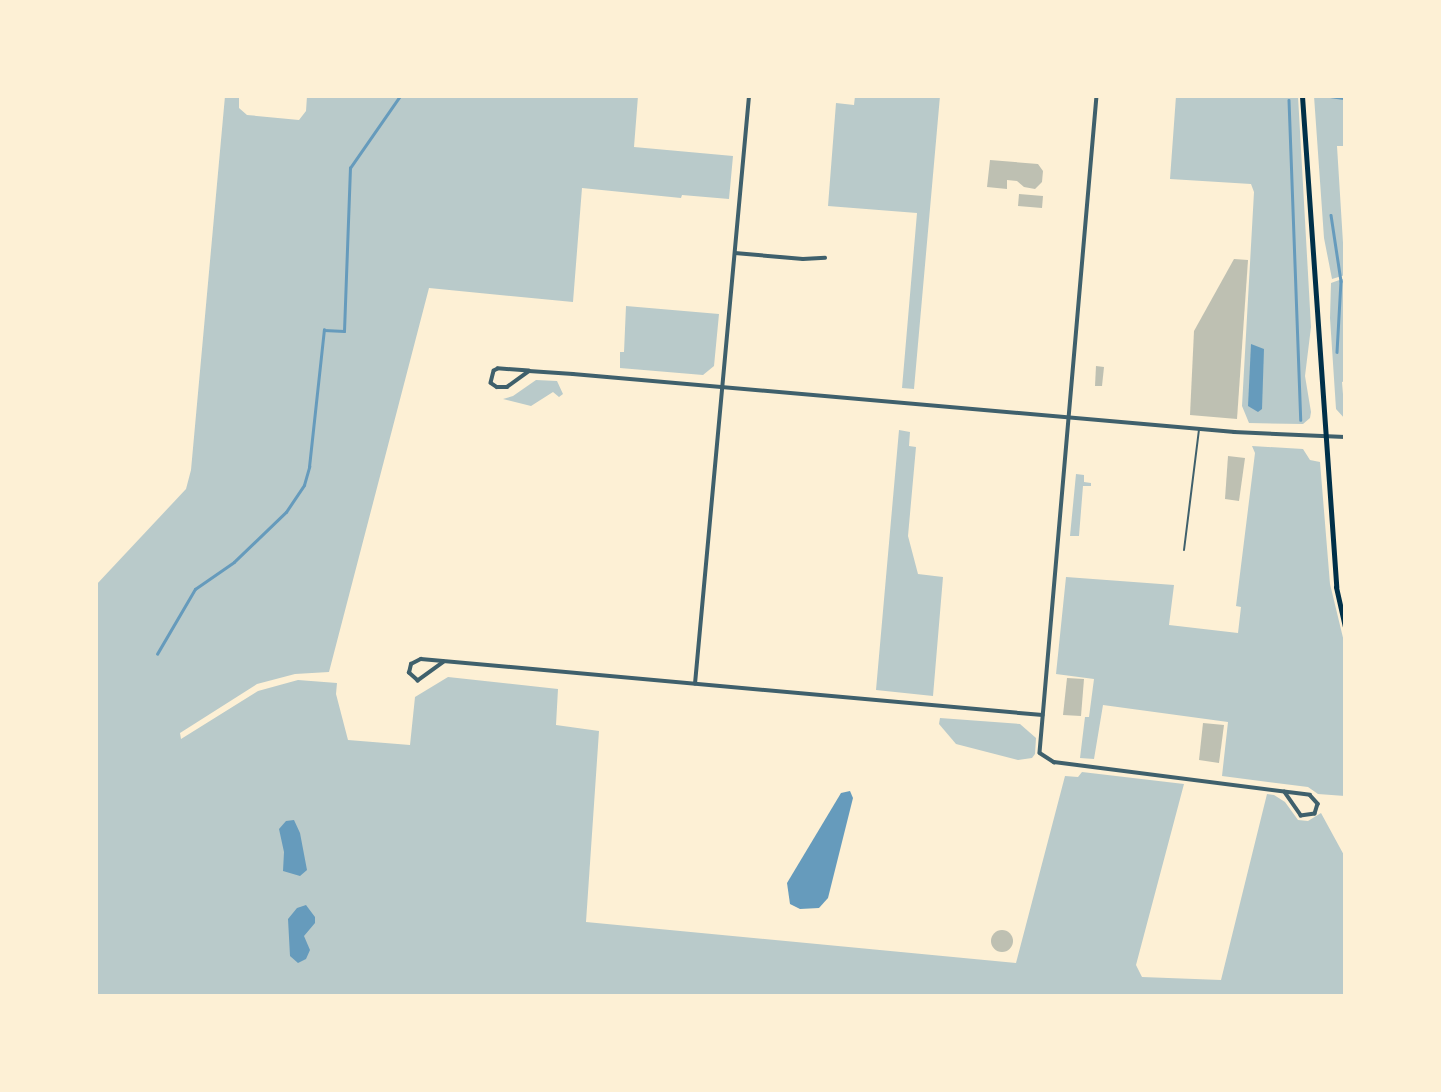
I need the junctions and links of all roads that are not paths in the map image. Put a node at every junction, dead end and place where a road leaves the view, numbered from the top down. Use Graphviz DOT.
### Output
graph roads {
  1 [pos="749,96"];
  2 [pos="1097,96"];
  3 [pos="1302,96"];
  4 [pos="735,253"];
  5 [pos="825,258"];
  6 [pos="529,371"];
  7 [pos="722,387"];
  8 [pos="1070,418"];
  9 [pos="1199,429"];
  10 [pos="1325,437"];
  11 [pos="1345,437"];
  12 [pos="1184,551"];
  13 [pos="1345,627"];
  14 [pos="444,662"];
  15 [pos="695,684"];
  16 [pos="1042,715"];
  17 [pos="1284,792"];
  1 -- 4 [label="street"];
  2 -- 8 [label="street"];
  3 -- 10 [label="main road"];
  4 -- 5 [label="street"];
  4 -- 7 [label="street"];
  6 -- 6 [label="street"];
  6 -- 7 [label="street"];
  7 -- 8 [label="street"];
  7 -- 15 [label="street"];
  8 -- 9 [label="street"];
  8 -- 16 [label="street"];
  9 -- 10 [label="street"];
  9 -- 12 [label="lane"];
  10 -- 11 [label="street"];
  10 -- 13 [label="main road"];
  14 -- 14 [label="street"];
  14 -- 15 [label="street"];
  15 -- 16 [label="street"];
  16 -- 17 [label="street"];
  17 -- 17 [label="street"];
}
